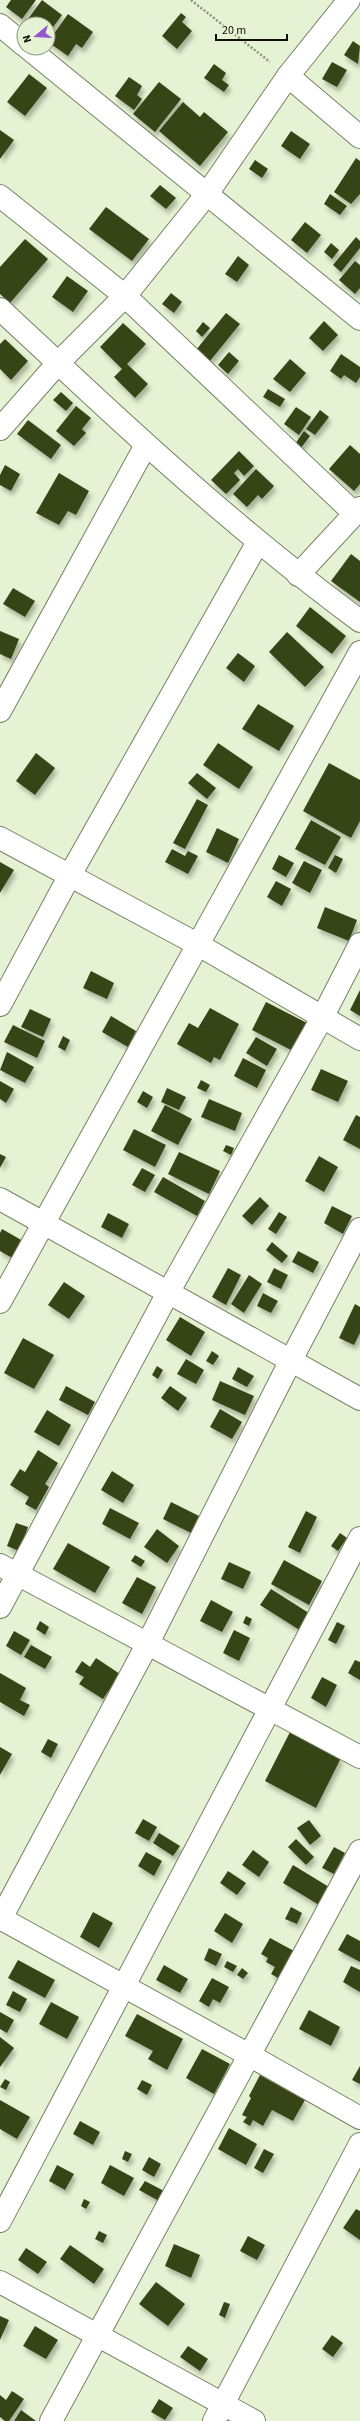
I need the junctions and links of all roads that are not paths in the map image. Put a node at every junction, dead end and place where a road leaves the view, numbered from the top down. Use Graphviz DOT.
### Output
graph roads {
  1 [pos="349,0"];
  2 [pos="0,25"];
  3 [pos="16,38"];
  4 [pos="38,56"];
  5 [pos="288,76"];
  6 [pos="360,137"];
  7 [pos="206,194"];
  8 [pos="0,196"];
  9 [pos="126,296"];
  10 [pos="0,309"];
  11 [pos="360,320"];
  12 [pos="58,363"];
  13 [pos="0,429"];
  14 [pos="146,446"];
  15 [pos="357,511"];
  16 [pos="258,542"];
  17 [pos="298,575"];
  18 [pos="360,621"];
  19 [pos="360,652"];
  20 [pos="0,711"];
  21 [pos="0,838"];
  22 [pos="70,875"];
  23 [pos="197,944"];
  24 [pos="360,944"];
  25 [pos="0,1005"];
  26 [pos="322,1018"];
  27 [pos="360,1039"];
  28 [pos="0,1198"];
  29 [pos="43,1222"];
  30 [pos="360,1229"];
  31 [pos="169,1291"];
  32 [pos="0,1302"];
  33 [pos="291,1360"];
  34 [pos="360,1399"];
  35 [pos="360,1538"];
  36 [pos="9,1570"];
  37 [pos="0,1607"];
  38 [pos="148,1643"];
  39 [pos="271,1708"];
  40 [pos="360,1757"];
  41 [pos="360,1851"];
  42 [pos="0,1919"];
  43 [pos="124,1986"];
  44 [pos="249,2055"];
  45 [pos="360,2118"];
  46 [pos="360,2144"];
  47 [pos="0,2221"];
  48 [pos="0,2282"];
  49 [pos="98,2335"];
  50 [pos="219,2413"];
  51 [pos="51,2421"];
  52 [pos="254,2421"];
  1 -- 5 [label="street"];
  2 -- 3 [label="street"];
  4 -- 7 [label="street"];
  5 -- 6 [label="street"];
  5 -- 7 [label="street"];
  7 -- 9 [label="street"];
  7 -- 11 [label="street"];
  8 -- 9 [label="street"];
  9 -- 12 [label="street"];
  9 -- 15 [label="street"];
  10 -- 12 [label="street"];
  12 -- 13 [label="street"];
  12 -- 14 [label="street"];
  14 -- 16 [label="street"];
  14 -- 20 [label="street"];
  15 -- 17 [label="street"];
  16 -- 17 [label="street"];
  16 -- 22 [label="street"];
  17 -- 18 [label="street"];
  19 -- 23 [label="street"];
  21 -- 22 [label="street"];
  22 -- 23 [label="street"];
  22 -- 25 [label="street"];
  23 -- 26 [label="street"];
  23 -- 29 [label="street"];
  24 -- 26 [label="street"];
  26 -- 27 [label="street"];
  26 -- 31 [label="street"];
  28 -- 29 [label="street"];
  29 -- 31 [label="street"];
  29 -- 32 [label="street"];
  30 -- 33 [label="street"];
  31 -- 33 [label="street"];
  31 -- 36 [label="street"];
  33 -- 34 [label="street"];
  33 -- 38 [label="street"];
  35 -- 39 [label="street"];
  36 -- 37 [label="street"];
  36 -- 38 [label="street"];
  38 -- 39 [label="street"];
  38 -- 42 [label="street"];
  39 -- 40 [label="street"];
  39 -- 43 [label="street"];
  41 -- 44 [label="street"];
  42 -- 43 [label="street"];
  43 -- 44 [label="street"];
  43 -- 47 [label="street"];
  44 -- 45 [label="street"];
  44 -- 49 [label="street"];
  46 -- 50 [label="street"];
  48 -- 49 [label="street"];
  49 -- 50 [label="street"];
  49 -- 51 [label="street"];
  50 -- 52 [label="street"];
}
